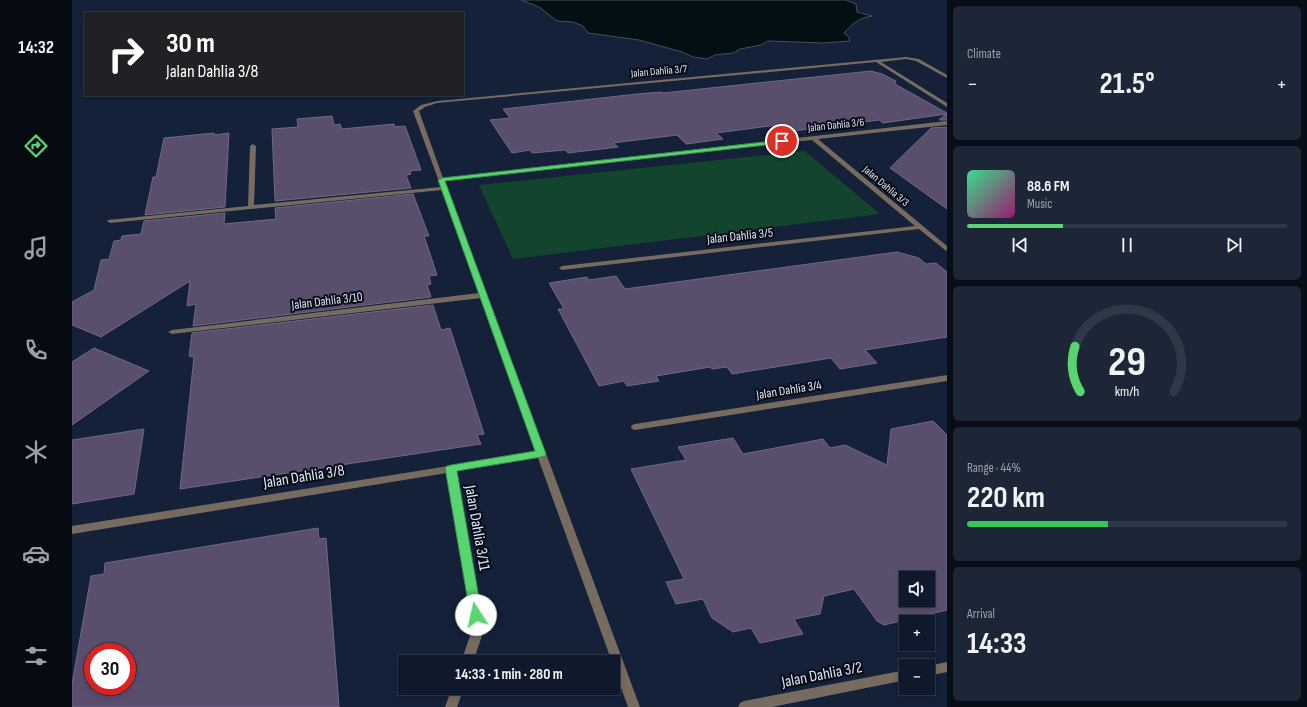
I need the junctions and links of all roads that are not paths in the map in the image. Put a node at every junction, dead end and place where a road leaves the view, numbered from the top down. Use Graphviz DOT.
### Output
graph roads {
  1 [pos="877,61"];
  2 [pos="947,77"];
  3 [pos="947,105"];
  4 [pos="947,123"];
  5 [pos="813,138"];
  6 [pos="253,146"];
  7 [pos="442,180"];
  8 [pos="445,188"];
  9 [pos="251,207"];
  10 [pos="110,221"];
  11 [pos="921,227"];
  12 [pos="947,249"];
  13 [pos="562,268"];
  14 [pos="484,295"];
  15 [pos="172,332"];
  16 [pos="947,378"];
  17 [pos="635,427"];
  18 [pos="541,454"];
  19 [pos="451,468"];
  20 [pos="72,530"];
  21 [pos="469,655"];
  22 [pos="947,667"];
  23 [pos="935,670"];
  24 [pos="899,676"];
  25 [pos="455,695"];
  26 [pos="451,707"];
  27 [pos="634,707"];
  28 [pos="744,707"];
  1 -- 2 [label="street, Jalan Dahlia 3/7"];
  1 -- 3 [label="street"];
  1 -- 7 [label="street, Jalan Dahlia 3/7"];
  4 -- 5 [label="street, Jalan Dahlia 3/6"];
  5 -- 7 [label="street, Jalan Dahlia 3/6"];
  5 -- 11 [label="street, Jalan Dahlia 3/3"];
  6 -- 9 [label="street"];
  7 -- 8 [label="street"];
  8 -- 9 [label="street"];
  8 -- 14 [label="street"];
  9 -- 10 [label="street"];
  11 -- 12 [label="street, Jalan Dahlia 3/3"];
  11 -- 13 [label="street, Jalan Dahlia 3/5"];
  14 -- 15 [label="street, Jalan Dahlia 3/10"];
  14 -- 18 [label="street"];
  16 -- 17 [label="street, Jalan Dahlia 3/4"];
  18 -- 19 [label="street, Jalan Dahlia 3/8"];
  18 -- 27 [label="street"];
  19 -- 20 [label="street, Jalan Dahlia 3/8"];
  19 -- 21 [label="street, Jalan Dahlia 3/11"];
  22 -- 23 [label="street"];
  24 -- 28 [label="street, Jalan Dahlia 3/2"];
  25 -- 26 [label="street"];
}
